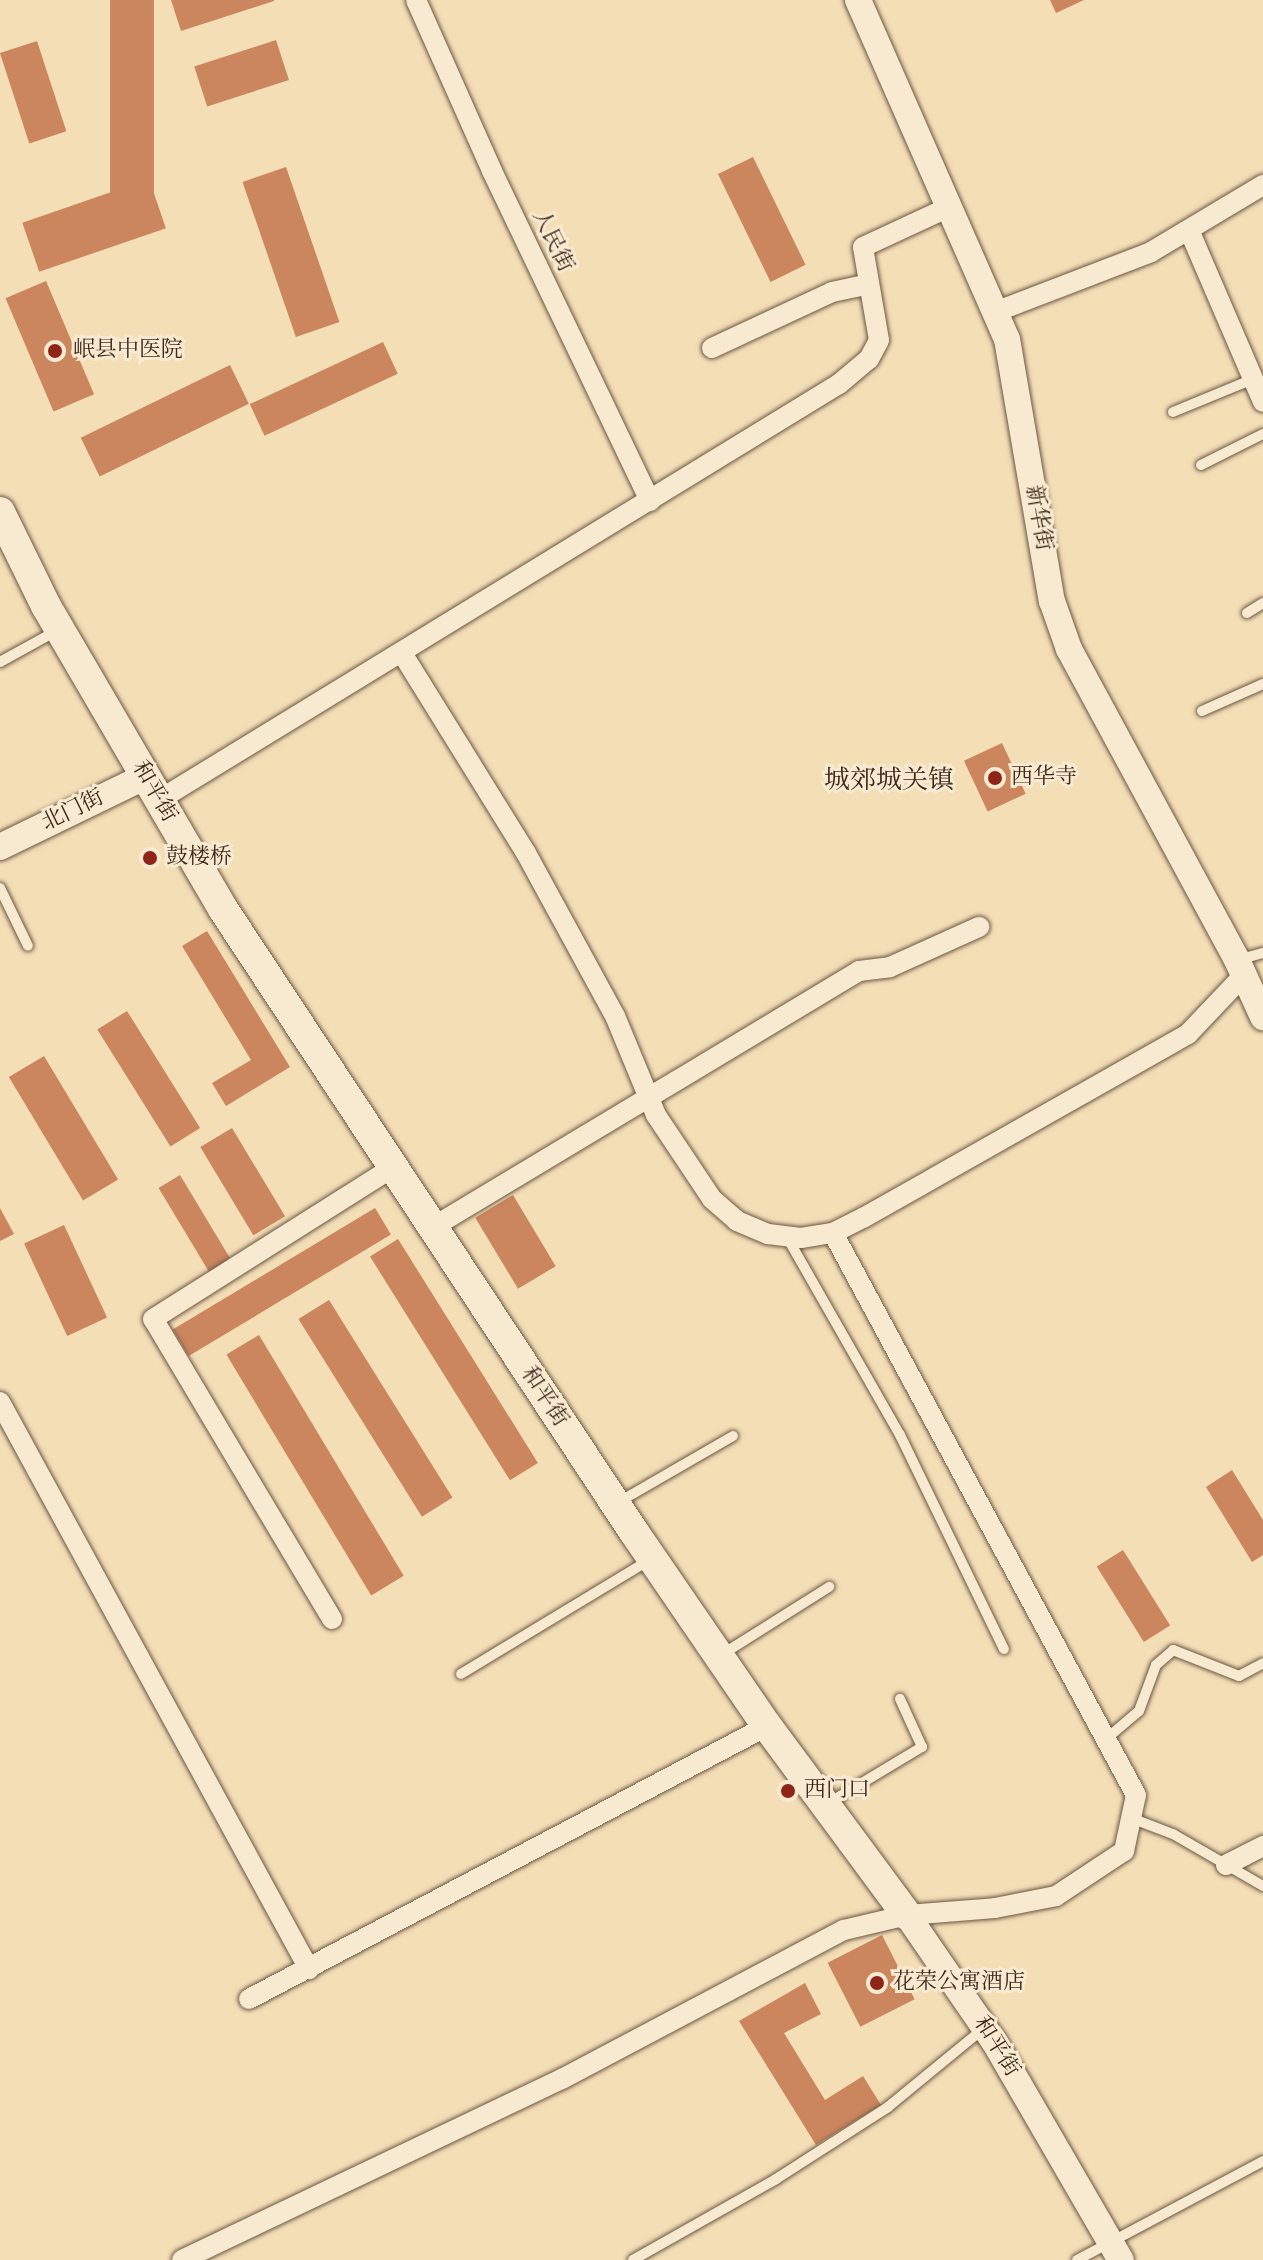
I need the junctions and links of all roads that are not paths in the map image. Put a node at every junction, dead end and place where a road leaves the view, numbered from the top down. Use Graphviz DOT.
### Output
graph roads {
  1 [pos="416,0"];
  2 [pos="858,0"];
  3 [pos="1263,185"];
  4 [pos="949,207"];
  5 [pos="1189,230"];
  6 [pos="869,284"];
  7 [pos="995,312"];
  8 [pos="712,348"];
  9 [pos="1253,379"];
  10 [pos="1263,402"];
  11 [pos="1173,412"];
  12 [pos="1263,434"];
  13 [pos="1201,465"];
  14 [pos="650,501"];
  15 [pos="0,512"];
  16 [pos="1263,603"];
  17 [pos="1247,613"];
  18 [pos="60,629"];
  19 [pos="402,653"];
  20 [pos="0,662"];
  21 [pos="1263,684"];
  22 [pos="1202,711"];
  23 [pos="152,788"];
  24 [pos="0,847"];
  25 [pos="0,888"];
  26 [pos="979,927"];
  27 [pos="28,946"];
  28 [pos="1263,953"];
  29 [pos="1240,968"];
  30 [pos="1263,1017"];
  31 [pos="648,1096"];
  32 [pos="393,1167"];
  33 [pos="433,1227"];
  34 [pos="833,1233"];
  35 [pos="787,1237"];
  36 [pos="0,1402"];
  37 [pos="733,1436"];
  38 [pos="615,1504"];
  39 [pos="652,1558"];
  40 [pos="829,1587"];
  41 [pos="332,1619"];
  42 [pos="1004,1649"];
  43 [pos="719,1656"];
  44 [pos="1263,1663"];
  45 [pos="461,1674"];
  46 [pos="900,1699"];
  47 [pos="767,1726"];
  48 [pos="1106,1739"];
  49 [pos="826,1805"];
  50 [pos="1131,1818"];
  51 [pos="1263,1846"];
  52 [pos="1226,1865"];
  53 [pos="1263,1886"];
  54 [pos="907,1915"];
  55 [pos="309,1969"];
  56 [pos="249,1999"];
  57 [pos="985,2028"];
  58 [pos="1263,2161"];
  59 [pos="1116,2251"];
  60 [pos="182,2260"];
  61 [pos="633,2260"];
  62 [pos="1077,2260"];
  1 -- 14 [label="street, 人民街"];
  2 -- 4 [label="street, 新华街"];
  3 -- 5 [label="street"];
  4 -- 6 [label="street"];
  4 -- 7 [label="street, 新华街"];
  5 -- 7 [label="street"];
  5 -- 9 [label="street"];
  6 -- 8 [label="street"];
  6 -- 14 [label="street"];
  7 -- 29 [label="street, 新华街"];
  9 -- 10 [label="street"];
  9 -- 11 [label="lane"];
  12 -- 13 [label="lane"];
  14 -- 19 [label="street"];
  15 -- 18 [label="main road, 和平街"];
  16 -- 17 [label="lane"];
  18 -- 20 [label="lane"];
  18 -- 23 [label="main road, 和平街"];
  19 -- 23 [label="street"];
  19 -- 31 [label="street"];
  21 -- 22 [label="lane"];
  23 -- 24 [label="street, 北门街"];
  23 -- 32 [label="main road, 和平街"];
  25 -- 27 [label="lane"];
  26 -- 31 [label="street"];
  28 -- 29 [label="lane"];
  29 -- 30 [label="street, 新华街"];
  29 -- 34 [label="street"];
  31 -- 33 [label="street"];
  31 -- 35 [label="street"];
  32 -- 33 [label="main road, 和平街"];
  32 -- 41 [label="street"];
  33 -- 38 [label="main road, 和平街"];
  34 -- 35 [label="street"];
  34 -- 48 [label="street"];
  35 -- 42 [label="lane"];
  36 -- 55 [label="street"];
  37 -- 38 [label="lane"];
  38 -- 39 [label="main road, 和平街"];
  39 -- 43 [label="main road, 和平街"];
  39 -- 45 [label="lane"];
  40 -- 43 [label="lane"];
  43 -- 47 [label="main road, 和平街"];
  44 -- 48 [label="lane"];
  46 -- 49 [label="lane"];
  47 -- 49 [label="main road, 和平街"];
  47 -- 55 [label="street"];
  48 -- 50 [label="street"];
  49 -- 54 [label="main road, 和平街"];
  50 -- 52 [label="lane"];
  50 -- 54 [label="street"];
  51 -- 52 [label="street"];
  52 -- 53 [label="lane"];
  54 -- 57 [label="street, 和平街"];
  54 -- 60 [label="street"];
  55 -- 56 [label="street"];
  57 -- 59 [label="street, 和平街"];
  57 -- 61 [label="lane"];
  58 -- 59 [label="lane"];
  59 -- 62 [label="lane"];
}
